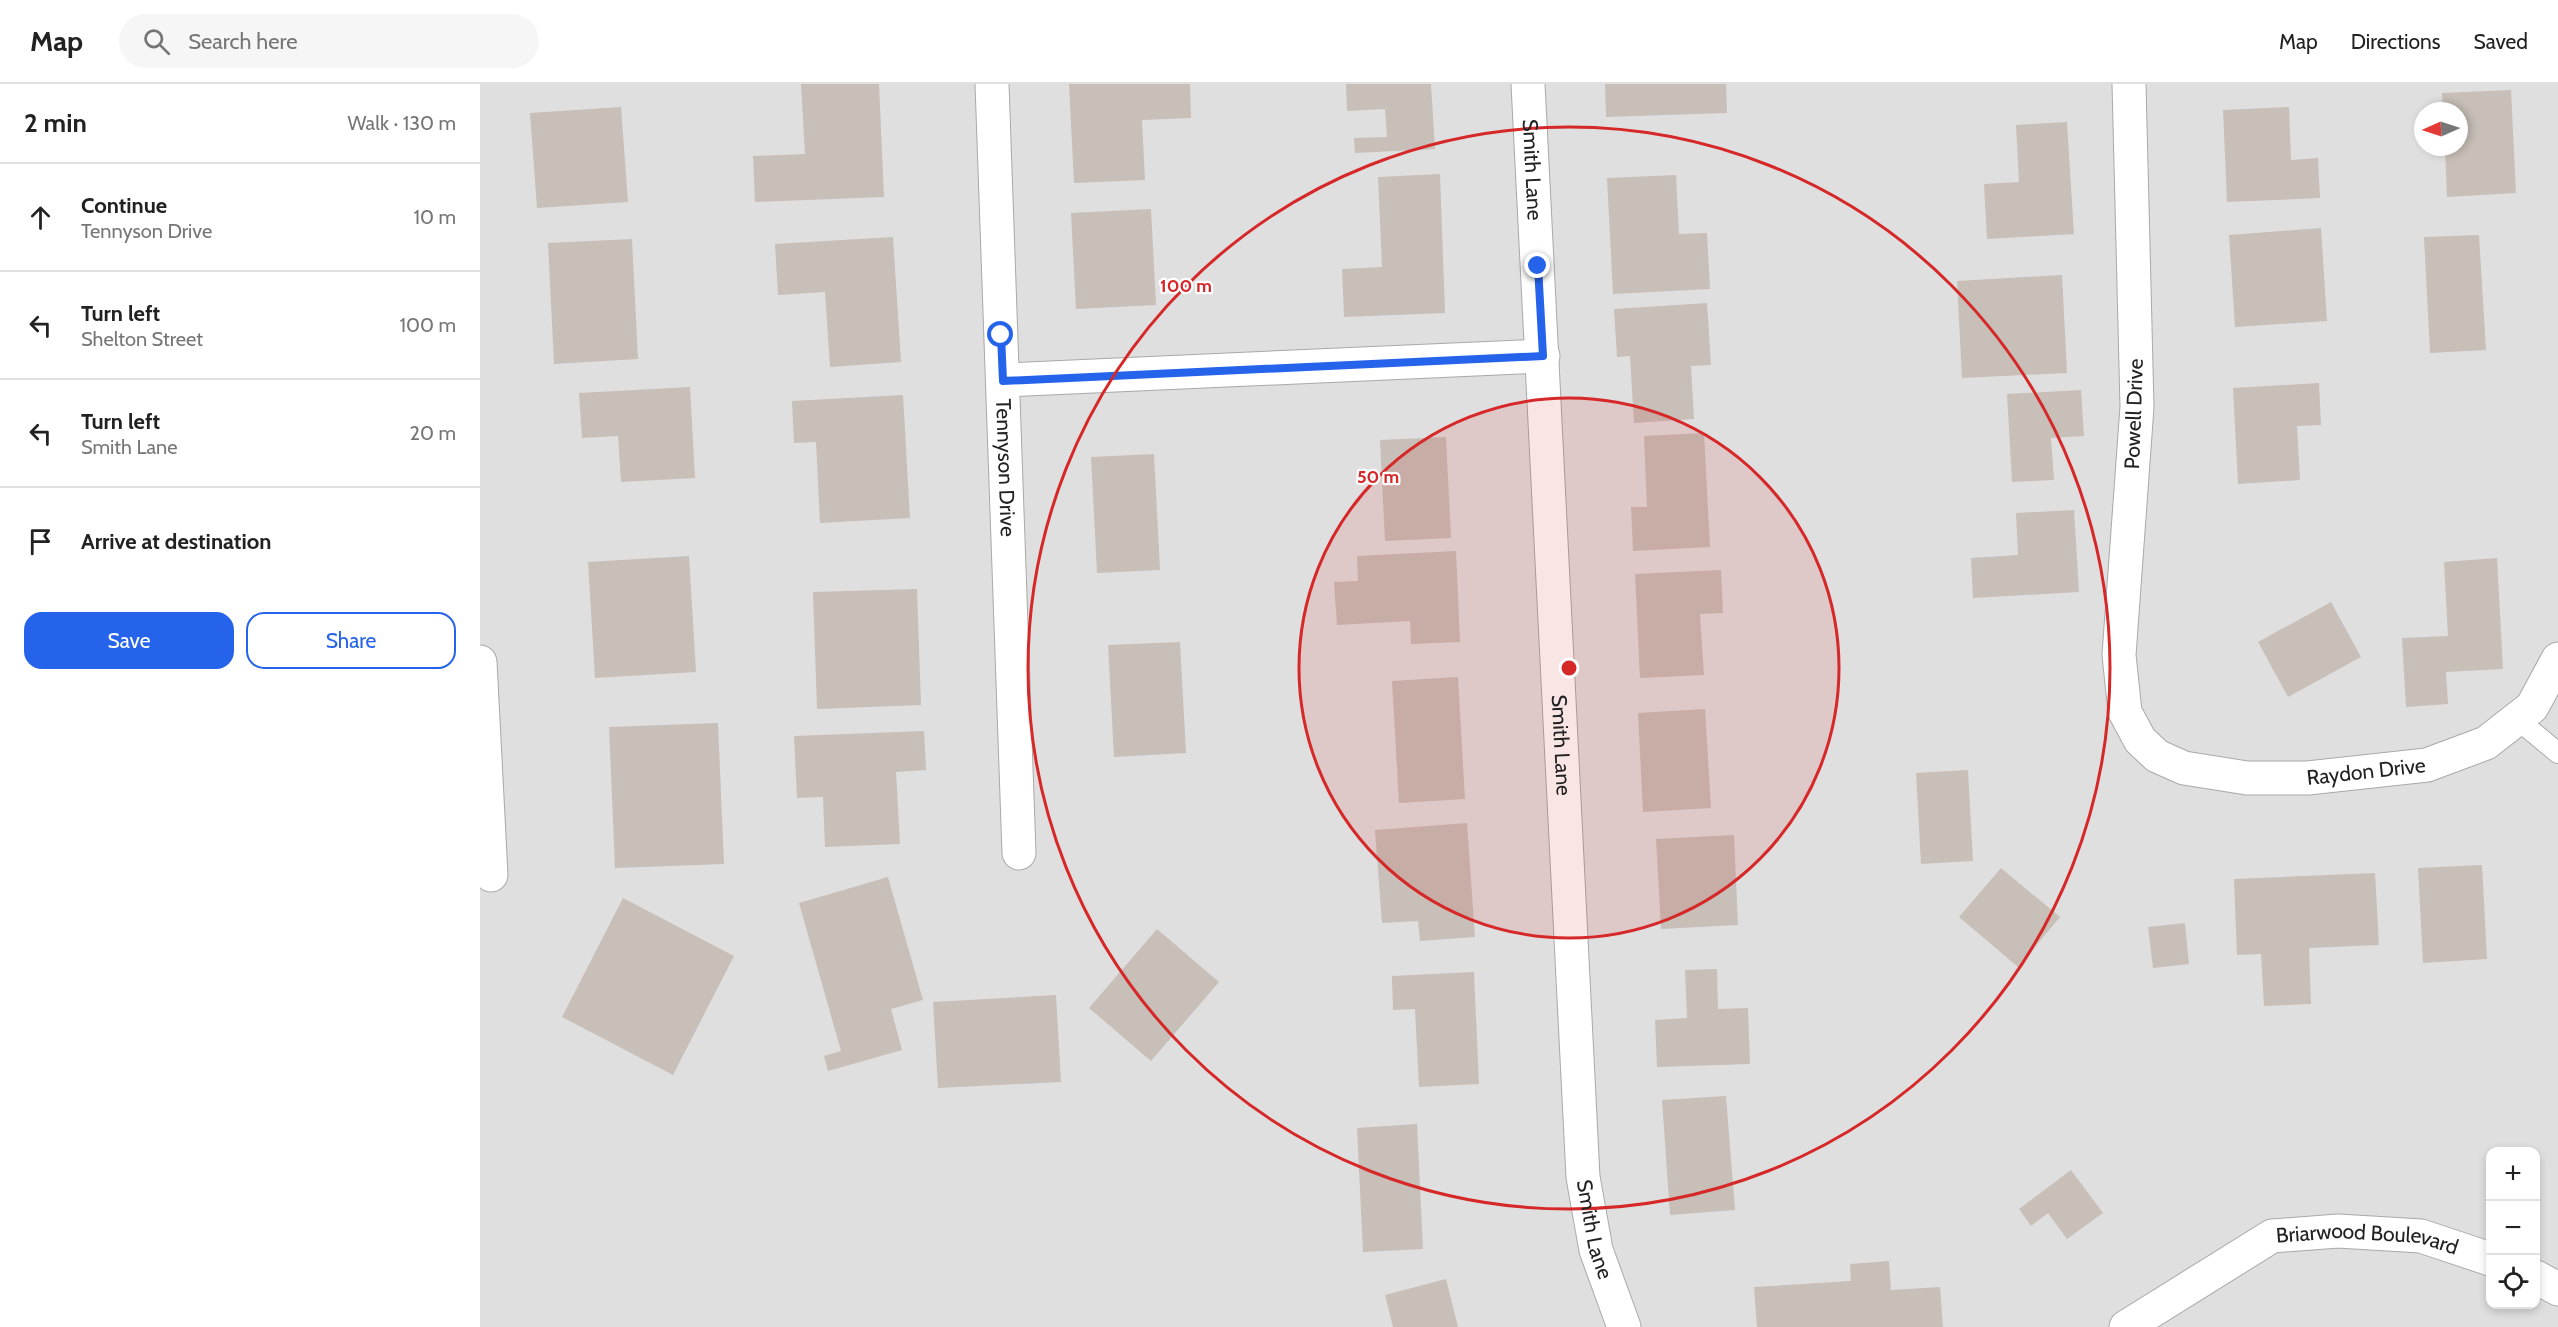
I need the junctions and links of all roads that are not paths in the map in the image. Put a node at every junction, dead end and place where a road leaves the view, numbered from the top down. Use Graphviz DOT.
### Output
graph roads {
  1 [pos="992,84"];
  2 [pos="1528,84"];
  3 [pos="2129,84"];
  4 [pos="1543,356"];
  5 [pos="1003,381"];
  6 [pos="2558,659"];
  7 [pos="480,662"];
  8 [pos="2517,719"];
  9 [pos="2140,740"];
  10 [pos="2558,753"];
  11 [pos="1020,852"];
  12 [pos="491,875"];
  13 [pos="2486,1258"];
  14 [pos="2540,1280"];
  15 [pos="2558,1289"];
  16 [pos="1624,1327"];
  17 [pos="2126,1327"];
  1 -- 5 [label="street, Tennyson Drive"];
  2 -- 4 [label="street, Smith Lane"];
  3 -- 9 [label="street, Powell Drive"];
  4 -- 5 [label="street"];
  4 -- 16 [label="street, Smith Lane"];
  5 -- 11 [label="street, Tennyson Drive"];
  6 -- 8 [label="street, Raydon Drive"];
  7 -- 12 [label="street"];
  8 -- 9 [label="street, Raydon Drive"];
  8 -- 10 [label="lane"];
  13 -- 17 [label="street, Briarwood Boulevard"];
  14 -- 15 [label="street"];
}
